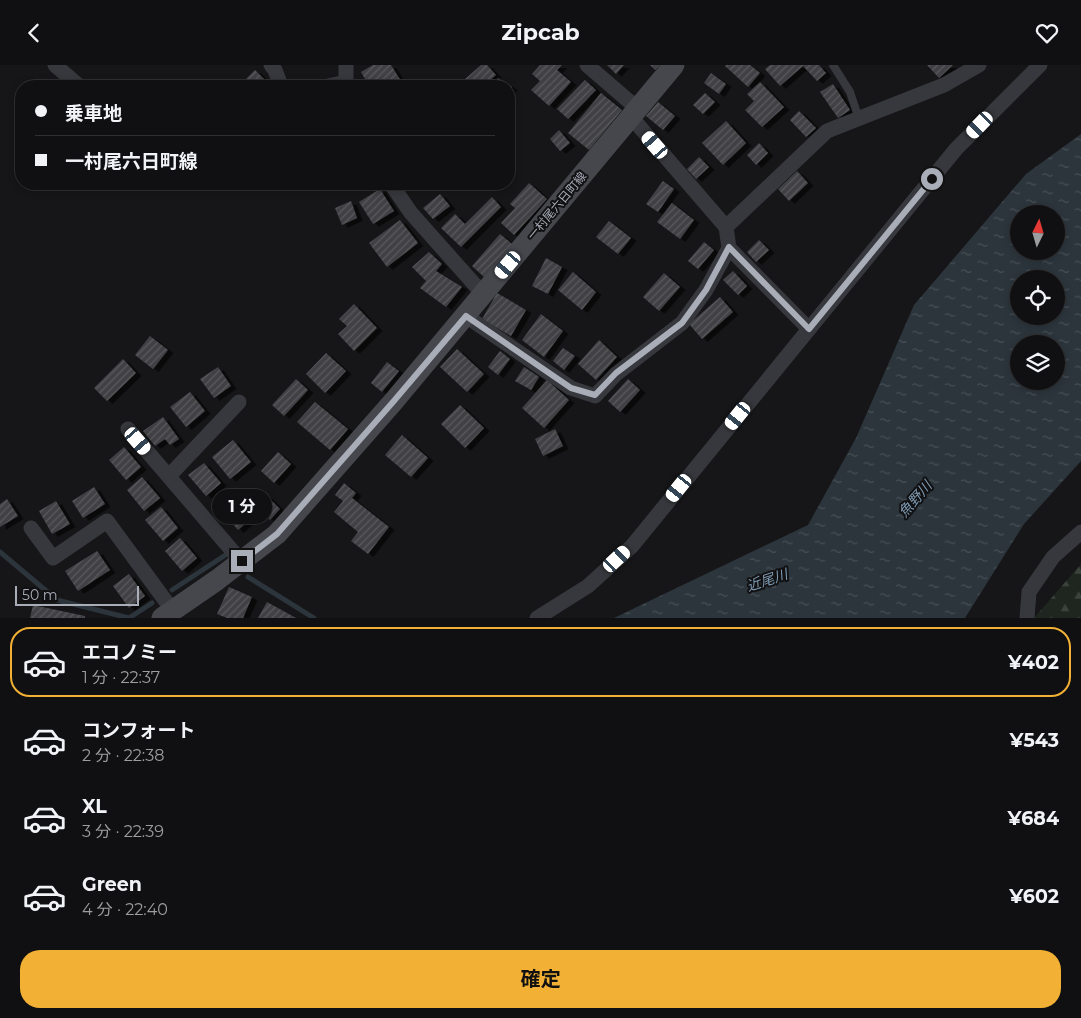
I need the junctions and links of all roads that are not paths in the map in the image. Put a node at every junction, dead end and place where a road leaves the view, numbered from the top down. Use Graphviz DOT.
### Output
graph roads {
  1 [pos="55,65"];
  2 [pos="271,65"];
  3 [pos="346,65"];
  4 [pos="587,65"];
  5 [pos="674,65"];
  6 [pos="833,65"];
  7 [pos="979,65"];
  8 [pos="1040,65"];
  9 [pos="72,80"];
  10 [pos="279,80"];
  11 [pos="347,80"];
  12 [pos="635,113"];
  13 [pos="859,119"];
  14 [pos="395,190"];
  15 [pos="726,227"];
  16 [pos="729,247"];
  17 [pos="483,295"];
  18 [pos="466,316"];
  19 [pos="809,329"];
  20 [pos="239,402"];
  21 [pos="128,429"];
  22 [pos="169,477"];
  23 [pos="32,528"];
  24 [pos="1081,532"];
  25 [pos="242,561"];
  26 [pos="168,614"];
  27 [pos="537,618"];
  28 [pos="1027,618"];
  1 -- 9 [label="street"];
  2 -- 10 [label="street"];
  3 -- 11 [label="street"];
  4 -- 12 [label="street"];
  5 -- 12 [label="main road, 一村尾六日町線"];
  6 -- 13 [label="lane"];
  7 -- 13 [label="street"];
  8 -- 19 [label="street"];
  12 -- 15 [label="street"];
  12 -- 17 [label="main road, 一村尾六日町線"];
  13 -- 15 [label="street"];
  14 -- 17 [label="street"];
  15 -- 16 [label="street"];
  16 -- 18 [label="street"];
  16 -- 19 [label="street"];
  17 -- 18 [label="main road, 一村尾六日町線"];
  18 -- 25 [label="main road, 一村尾六日町線"];
  19 -- 27 [label="street"];
  20 -- 22 [label="street"];
  21 -- 22 [label="street"];
  22 -- 25 [label="street"];
  23 -- 26 [label="street"];
  24 -- 28 [label="street"];
  25 -- 26 [label="main road, 一村尾六日町線"];
}
